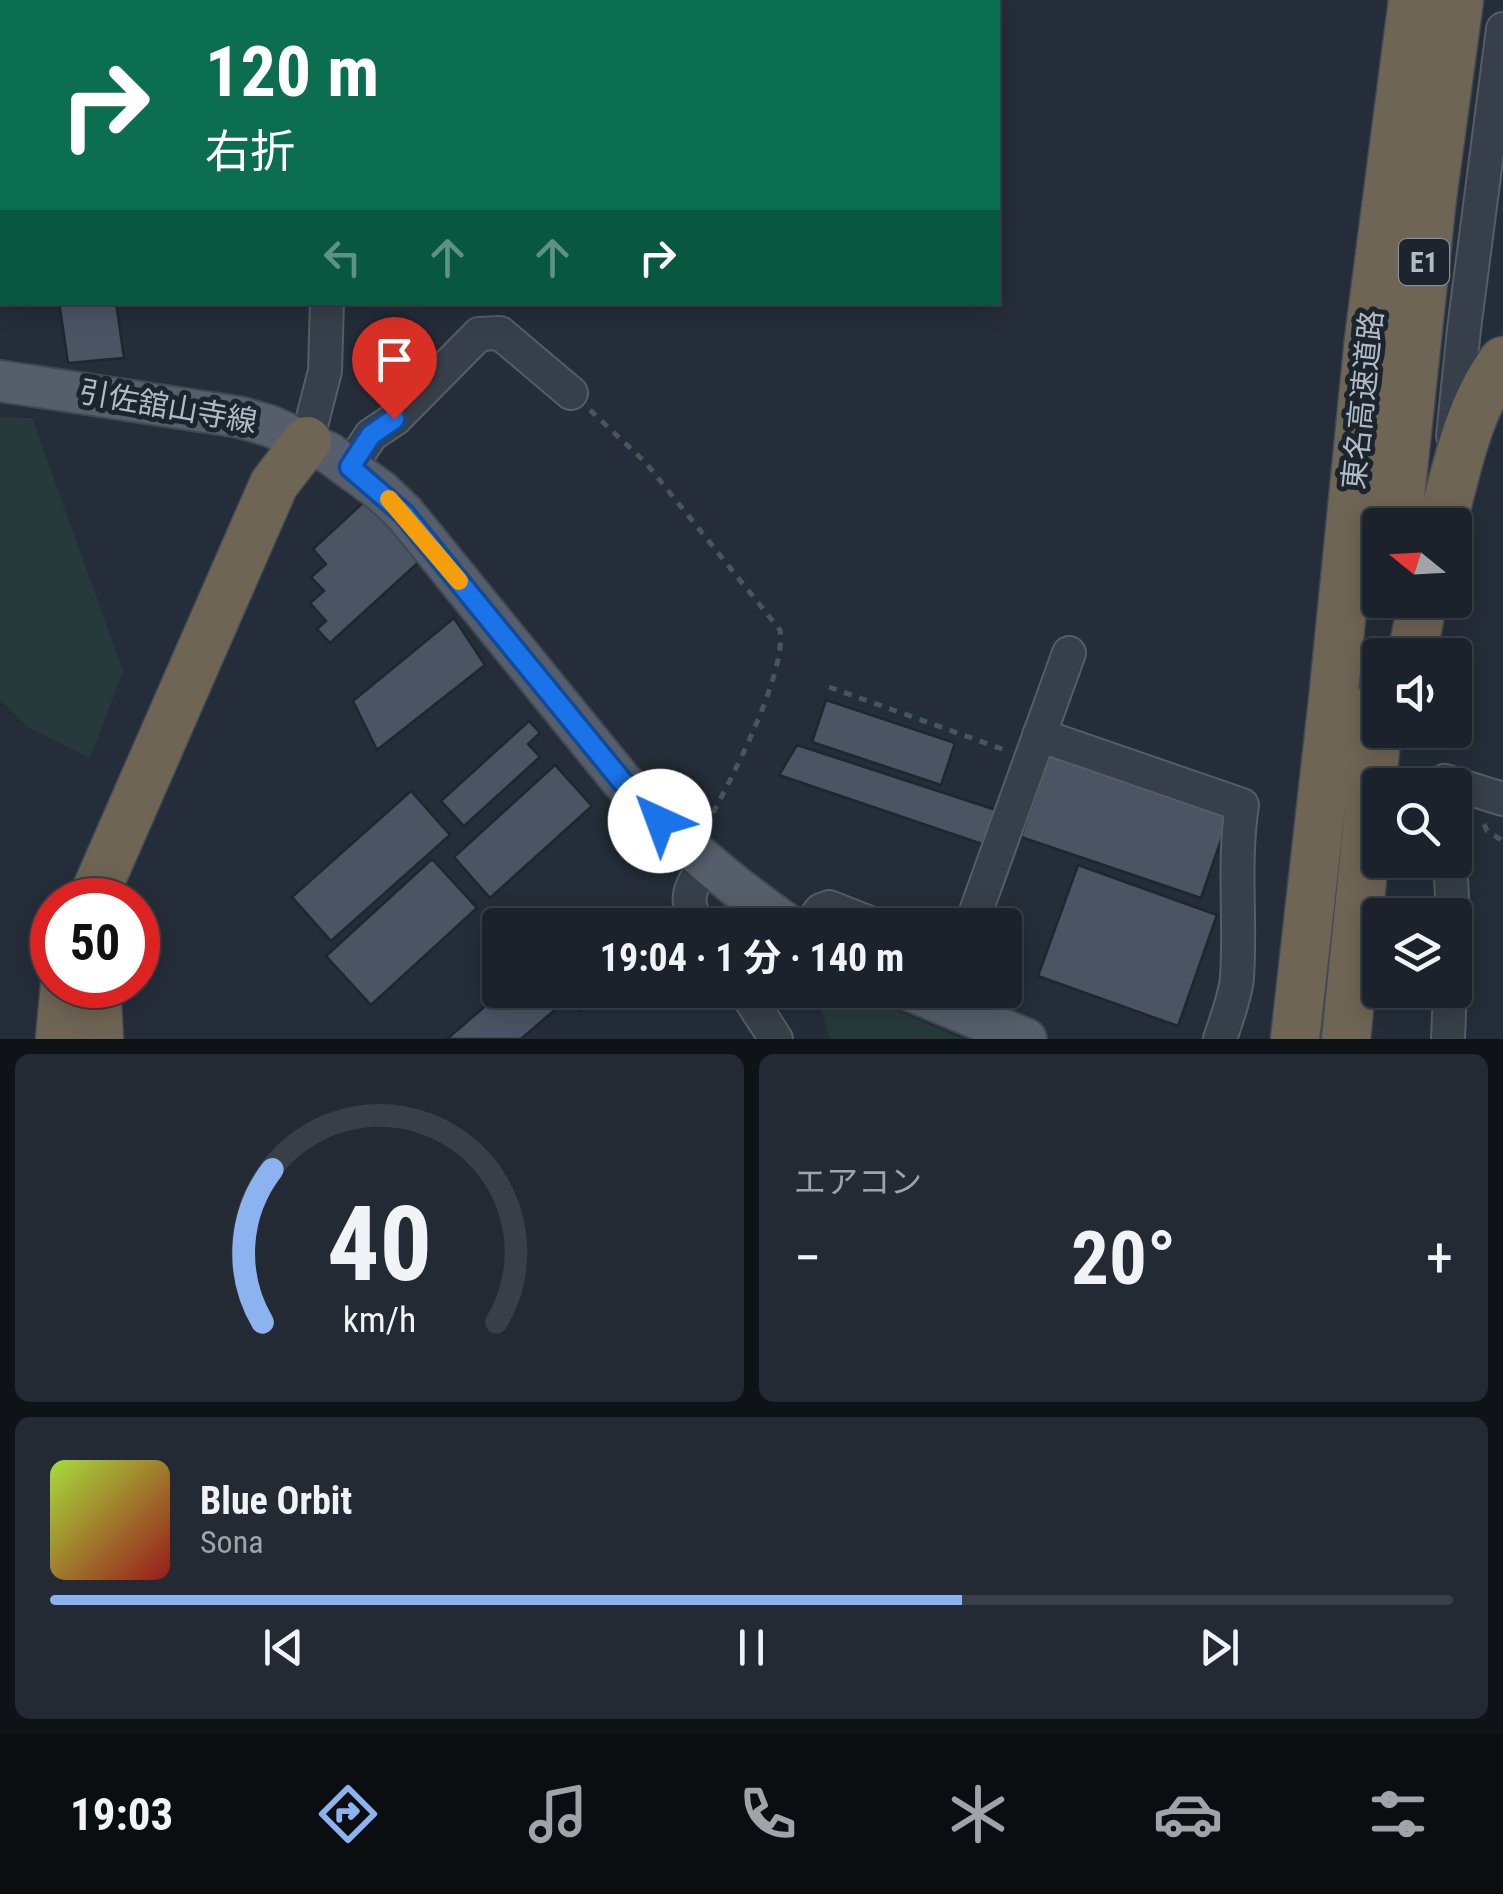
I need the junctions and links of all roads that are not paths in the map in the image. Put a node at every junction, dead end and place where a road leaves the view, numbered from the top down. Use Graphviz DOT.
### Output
graph roads {
  1 [pos="1412,0"];
  2 [pos="1459,0"];
  3 [pos="1503,28"];
  4 [pos="327,305"];
  5 [pos="1503,362"];
  6 [pos="0,380"];
  7 [pos="570,394"];
  8 [pos="307,441"];
  9 [pos="350,467"];
  10 [pos="1356,478"];
  11 [pos="1398,508"];
  12 [pos="1444,508"];
  13 [pos="1447,508"];
  14 [pos="1069,653"];
  15 [pos="1035,747"];
  16 [pos="1376,748"];
  17 [pos="1472,790"];
  18 [pos="1503,799"];
  19 [pos="697,856"];
  20 [pos="102,878"];
  21 [pos="125,878"];
  22 [pos="1375,878"];
  23 [pos="690,908"];
  24 [pos="766,908"];
  25 [pos="977,908"];
  26 [pos="63,1008"];
  27 [pos="97,1008"];
  28 [pos="756,1008"];
  29 [pos="953,1008"];
  30 [pos="1449,1008"];
  31 [pos="60,1039"];
  32 [pos="99,1039"];
  33 [pos="776,1039"];
  34 [pos="1026,1039"];
  35 [pos="1220,1039"];
  36 [pos="1266,1039"];
  37 [pos="1294,1039"];
  38 [pos="1348,1039"];
  39 [pos="1448,1039"];
  1 -- 10 [label="highway, 東名高速道路 / E1"];
  2 -- 11 [label="highway, 東名高速道路 / E1"];
  3 -- 12 [label="street"];
  4 -- 8 [label="street"];
  5 -- 13 [label="highway"];
  6 -- 8 [label="main road, 引佐舘山寺線"];
  7 -- 9 [label="street"];
  8 -- 9 [label="main road, 引佐舘山寺線"];
  8 -- 20 [label="highway"];
  8 -- 21 [label="highway"];
  9 -- 19 [label="main road, 引佐舘山寺線"];
  10 -- 36 [label="highway"];
  10 -- 37 [label="highway, 東名高速道路 / E1"];
  14 -- 15 [label="street"];
  15 -- 25 [label="street"];
  15 -- 35 [label="street"];
  16 -- 38 [label="highway"];
  17 -- 18 [label="street"];
  19 -- 23 [label="street"];
  19 -- 24 [label="main road, 引佐舘山寺線"];
  22 -- 38 [label="highway"];
  26 -- 31 [label="highway"];
  27 -- 32 [label="highway"];
  28 -- 33 [label="street"];
  29 -- 34 [label="main road"];
  30 -- 39 [label="street"];
}
